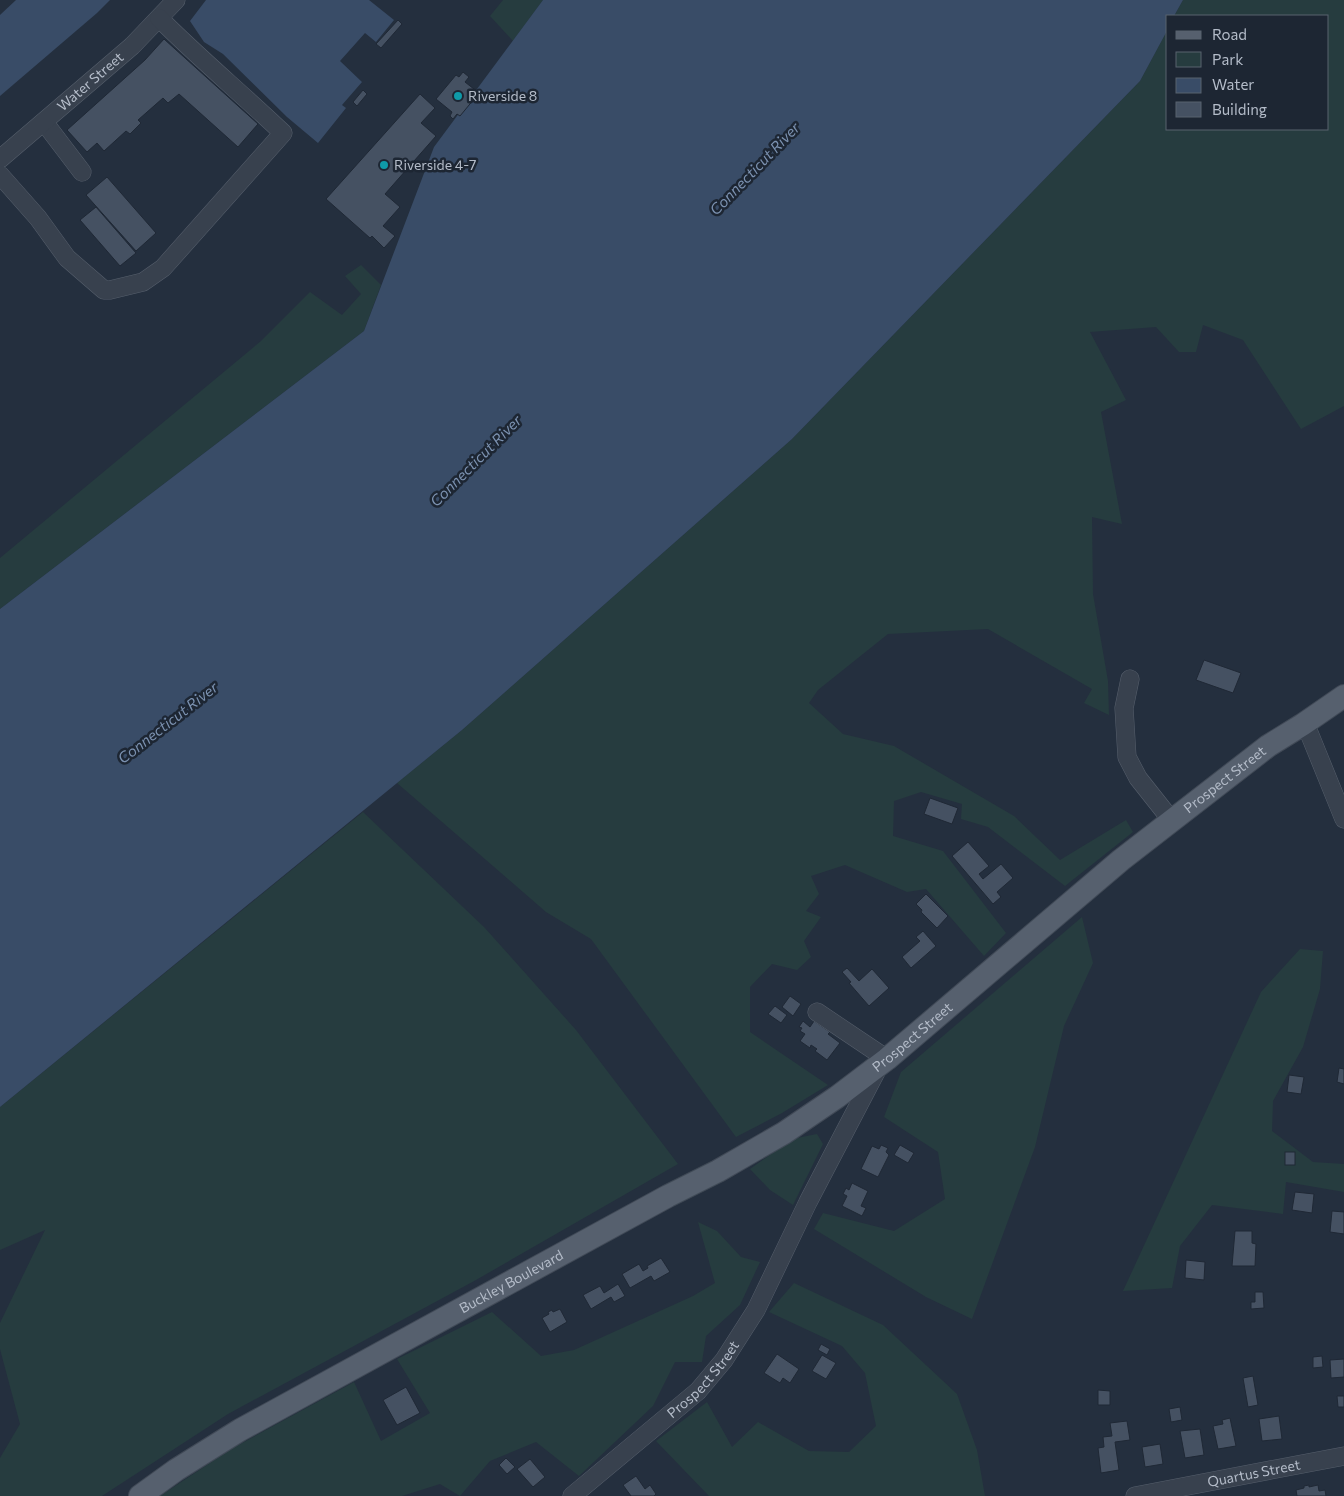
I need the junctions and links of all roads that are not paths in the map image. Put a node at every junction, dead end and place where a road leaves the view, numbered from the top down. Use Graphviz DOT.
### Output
graph roads {
  1 [pos="176,0"];
  2 [pos="159,18"];
  3 [pos="44,122"];
  4 [pos="0,159"];
  5 [pos="82,172"];
  6 [pos="0,175"];
  7 [pos="1130,679"];
  8 [pos="1344,696"];
  9 [pos="1305,723"];
  10 [pos="1344,819"];
  11 [pos="1172,821"];
  12 [pos="817,1012"];
  13 [pos="883,1062"];
  14 [pos="1344,1456"];
  15 [pos="140,1496"];
  16 [pos="572,1496"];
  17 [pos="1135,1496"];
  1 -- 2 [label="street, Water Street"];
  2 -- 3 [label="street, Water Street"];
  2 -- 6 [label="street"];
  3 -- 4 [label="street, Water Street"];
  3 -- 5 [label="street"];
  7 -- 11 [label="street"];
  8 -- 9 [label="main road, Prospect Street"];
  9 -- 10 [label="street"];
  9 -- 11 [label="main road, Prospect Street"];
  11 -- 13 [label="main road, Prospect Street"];
  12 -- 13 [label="street"];
  13 -- 15 [label="main road, Buckley Boulevard"];
  13 -- 16 [label="street, Prospect Street"];
  14 -- 17 [label="street, Quartus Street"];
}
